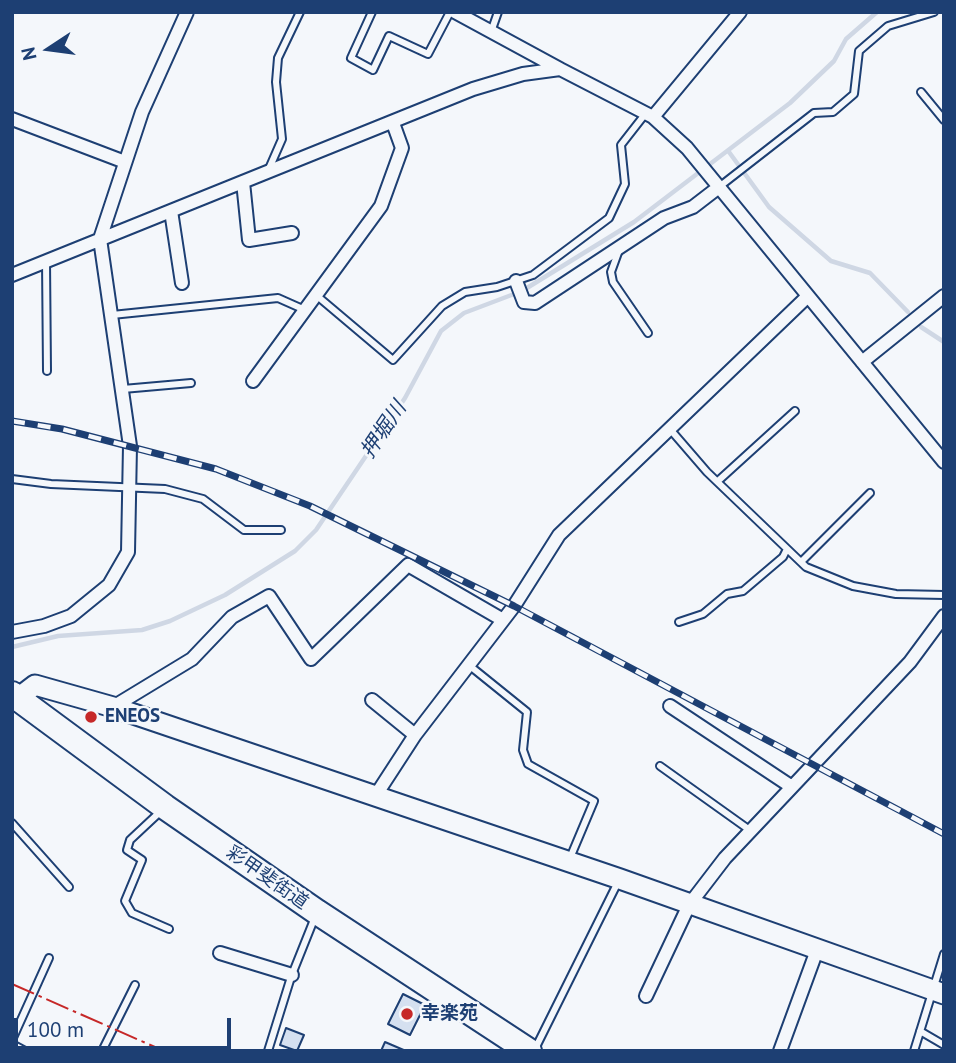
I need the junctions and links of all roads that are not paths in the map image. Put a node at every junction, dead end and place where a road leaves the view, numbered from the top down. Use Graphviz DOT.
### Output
graph roads {
  1 [pos="187,12"];
  2 [pos="300,12"];
  3 [pos="372,12"];
  4 [pos="452,12"];
  5 [pos="498,12"];
  6 [pos="740,12"];
  7 [pos="934,12"];
  8 [pos="491,32"];
  9 [pos="560,69"];
  10 [pos="921,92"];
  11 [pos="650,115"];
  12 [pos="12,119"];
  13 [pos="944,120"];
  14 [pos="393,122"];
  15 [pos="125,162"];
  16 [pos="267,173"];
  17 [pos="243,182"];
  18 [pos="719,187"];
  19 [pos="171,211"];
  20 [pos="292,233"];
  21 [pos="100,239"];
  22 [pos="620,247"];
  23 [pos="46,261"];
  24 [pos="12,275"];
  25 [pos="516,281"];
  26 [pos="182,283"];
  27 [pos="316,295"];
  28 [pos="808,296"];
  29 [pos="944,296"];
  30 [pos="305,310"];
  31 [pos="112,315"];
  32 [pos="648,333"];
  33 [pos="862,362"];
  34 [pos="47,371"];
  35 [pos="253,381"];
  36 [pos="191,383"];
  37 [pos="123,390"];
  38 [pos="795,411"];
  39 [pos="668,427"];
  40 [pos="944,462"];
  41 [pos="12,479"];
  42 [pos="718,481"];
  43 [pos="128,489"];
  44 [pos="870,493"];
  45 [pos="281,530"];
  46 [pos="787,549"];
  47 [pos="801,562"];
  48 [pos="944,595"];
  49 [pos="944,616"];
  50 [pos="503,620"];
  51 [pos="679,622"];
  52 [pos="12,632"];
  53 [pos="470,666"];
  54 [pos="372,700"];
  55 [pos="14,701"];
  56 [pos="113,706"];
  57 [pos="670,706"];
  58 [pos="415,734"];
  59 [pos="660,766"];
  60 [pos="792,787"];
  61 [pos="376,795"];
  62 [pos="165,807"];
  63 [pos="12,823"];
  64 [pos="751,831"];
  65 [pos="568,862"];
  66 [pos="620,879"];
  67 [pos="69,887"];
  68 [pos="689,905"];
  69 [pos="317,912"];
  70 [pos="169,929"];
  71 [pos="817,950"];
  72 [pos="220,953"];
  73 [pos="944,954"];
  74 [pos="49,958"];
  75 [pos="292,975"];
  76 [pos="135,985"];
  77 [pos="939,993"];
  78 [pos="646,996"];
  79 [pos="920,1031"];
  80 [pos="12,1042"];
  81 [pos="944,1045"];
  82 [pos="25,1051"];
  83 [pos="102,1051"];
  84 [pos="268,1051"];
  85 [pos="531,1051"];
  86 [pos="780,1051"];
  87 [pos="914,1051"];
  1 -- 15 [label="street"];
  2 -- 16 [label="lane"];
  3 -- 4 [label="lane"];
  4 -- 8 [label="street"];
  5 -- 8 [label="lane"];
  6 -- 11 [label="street"];
  7 -- 18 [label="lane"];
  8 -- 9 [label="street"];
  9 -- 11 [label="street"];
  9 -- 14 [label="street"];
  10 -- 13 [label="lane"];
  11 -- 18 [label="street"];
  11 -- 25 [label="lane"];
  12 -- 15 [label="street"];
  14 -- 16 [label="street"];
  14 -- 27 [label="street"];
  15 -- 21 [label="street"];
  16 -- 17 [label="street"];
  17 -- 19 [label="street"];
  17 -- 20 [label="street"];
  18 -- 22 [label="street"];
  18 -- 28 [label="street"];
  19 -- 21 [label="street"];
  19 -- 26 [label="street"];
  21 -- 23 [label="street"];
  21 -- 31 [label="street"];
  22 -- 25 [label="street"];
  22 -- 32 [label="lane"];
  23 -- 24 [label="street"];
  23 -- 34 [label="lane"];
  25 -- 27 [label="lane"];
  27 -- 30 [label="street"];
  28 -- 33 [label="street"];
  28 -- 39 [label="street"];
  29 -- 33 [label="street"];
  30 -- 31 [label="lane"];
  30 -- 35 [label="street"];
  31 -- 37 [label="street"];
  33 -- 40 [label="street"];
  36 -- 37 [label="lane"];
  37 -- 43 [label="street"];
  38 -- 42 [label="lane"];
  39 -- 42 [label="lane"];
  39 -- 50 [label="street"];
  41 -- 43 [label="lane"];
  42 -- 46 [label="lane"];
  43 -- 45 [label="lane"];
  43 -- 52 [label="street"];
  44 -- 47 [label="lane"];
  46 -- 47 [label="lane"];
  46 -- 51 [label="lane"];
  47 -- 48 [label="lane"];
  49 -- 60 [label="street"];
  50 -- 53 [label="street"];
  50 -- 56 [label="street"];
  53 -- 58 [label="street"];
  53 -- 65 [label="lane"];
  54 -- 58 [label="street"];
  55 -- 56 [label="street"];
  55 -- 62 [label="highway, 彩甲斐街道"];
  56 -- 61 [label="street"];
  57 -- 60 [label="street"];
  58 -- 61 [label="street"];
  59 -- 64 [label="lane"];
  60 -- 64 [label="street"];
  61 -- 65 [label="street"];
  62 -- 69 [label="highway, 彩甲斐街道"];
  62 -- 70 [label="lane"];
  63 -- 67 [label="lane"];
  64 -- 68 [label="street"];
  65 -- 66 [label="street"];
  66 -- 68 [label="street"];
  66 -- 85 [label="lane"];
  68 -- 71 [label="street"];
  68 -- 78 [label="street"];
  69 -- 75 [label="lane"];
  69 -- 85 [label="highway, 彩甲斐街道"];
  71 -- 77 [label="street"];
  71 -- 86 [label="street"];
  72 -- 75 [label="street"];
  73 -- 77 [label="lane"];
  74 -- 80 [label="lane"];
  75 -- 84 [label="lane"];
  76 -- 83 [label="lane"];
  77 -- 79 [label="lane"];
  79 -- 81 [label="lane"];
  79 -- 87 [label="lane"];
  80 -- 82 [label="lane"];
}
